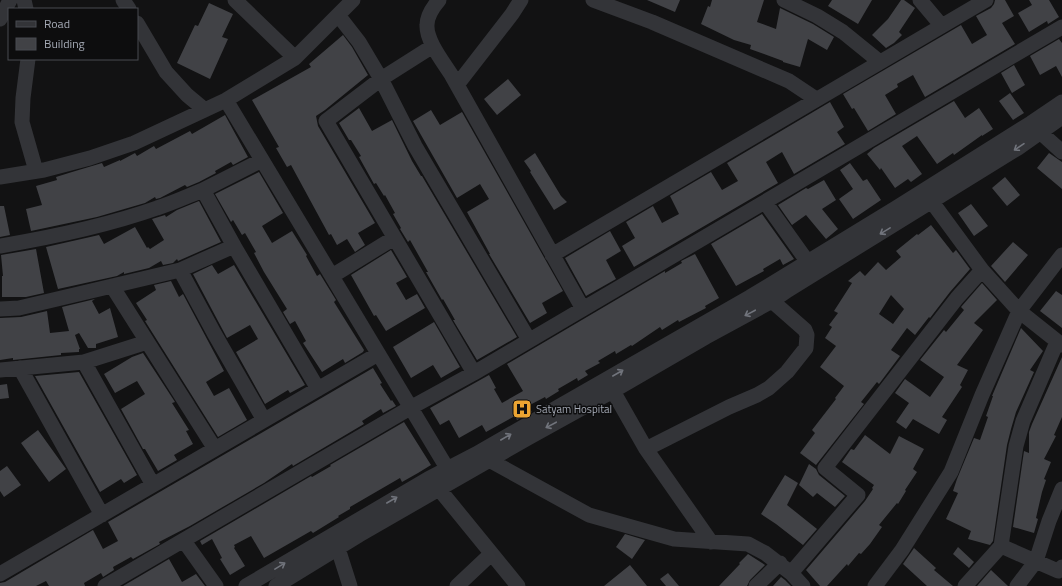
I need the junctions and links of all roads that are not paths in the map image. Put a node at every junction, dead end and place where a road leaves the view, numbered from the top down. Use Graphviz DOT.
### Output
graph roads {
  1 [pos="10,0"];
  2 [pos="235,0"];
  3 [pos="353,0"];
  4 [pos="439,0"];
  5 [pos="521,0"];
  6 [pos="593,0"];
  7 [pos="784,0"];
  8 [pos="920,0"];
  9 [pos="986,0"];
  10 [pos="338,15"];
  11 [pos="0,19"];
  12 [pos="138,25"];
  13 [pos="941,26"];
  14 [pos="1062,27"];
  15 [pos="433,46"];
  16 [pos="295,58"];
  17 [pos="28,60"];
  18 [pos="880,62"];
  19 [pos="381,79"];
  20 [pos="457,85"];
  21 [pos="816,99"];
  22 [pos="226,100"];
  23 [pos="1062,102"];
  24 [pos="205,110"];
  25 [pos="1062,116"];
  26 [pos="1040,132"];
  27 [pos="1062,152"];
  28 [pos="262,160"];
  29 [pos="36,171"];
  30 [pos="0,177"];
  31 [pos="202,190"];
  32 [pos="765,202"];
  33 [pos="932,202"];
  34 [pos="899,214"];
  35 [pos="394,238"];
  36 [pos="0,246"];
  37 [pos="234,246"];
  38 [pos="552,255"];
  39 [pos="1062,255"];
  40 [pos="807,261"];
  41 [pos="180,270"];
  42 [pos="982,270"];
  43 [pos="332,276"];
  44 [pos="112,286"];
  45 [pos="772,302"];
  46 [pos="0,309"];
  47 [pos="583,309"];
  48 [pos="1017,309"];
  49 [pos="530,340"];
  50 [pos="147,342"];
  51 [pos="1060,344"];
  52 [pos="378,354"];
  53 [pos="84,362"];
  54 [pos="20,368"];
  55 [pos="0,370"];
  56 [pos="474,373"];
  57 [pos="318,389"];
  58 [pos="613,391"];
  59 [pos="410,408"];
  60 [pos="264,420"];
  61 [pos="215,449"];
  62 [pos="646,449"];
  63 [pos="489,460"];
  64 [pos="447,468"];
  65 [pos="153,485"];
  66 [pos="439,488"];
  67 [pos="1062,489"];
  68 [pos="102,515"];
  69 [pos="184,541"];
  70 [pos="335,541"];
  71 [pos="711,542"];
  72 [pos="1000,546"];
  73 [pos="491,554"];
  74 [pos="1036,561"];
  75 [pos="780,563"];
  76 [pos="1062,567"];
  77 [pos="791,573"];
  78 [pos="0,574"];
  79 [pos="105,586"];
  80 [pos="216,586"];
  81 [pos="246,586"];
  82 [pos="276,586"];
  83 [pos="350,586"];
  84 [pos="457,586"];
  85 [pos="518,586"];
  86 [pos="756,586"];
  87 [pos="803,586"];
  88 [pos="875,586"];
  89 [pos="965,586"];
  90 [pos="1017,586"];
  1 -- 11 [label="street"];
  2 -- 16 [label="street"];
  3 -- 10 [label="street"];
  4 -- 15 [label="street"];
  5 -- 20 [label="street"];
  6 -- 21 [label="street"];
  7 -- 18 [label="street"];
  8 -- 13 [label="street"];
  9 -- 13 [label="street"];
  10 -- 16 [label="street"];
  10 -- 19 [label="street"];
  12 -- 24 [label="street"];
  13 -- 18 [label="street"];
  14 -- 32 [label="street"];
  15 -- 19 [label="street"];
  15 -- 20 [label="street"];
  16 -- 22 [label="street"];
  17 -- 29 [label="street"];
  18 -- 21 [label="street"];
  19 -- 35 [label="street"];
  19 -- 49 [label="street"];
  20 -- 38 [label="street"];
  21 -- 38 [label="street"];
  22 -- 24 [label="street"];
  22 -- 28 [label="street"];
  23 -- 34 [label="street"];
  24 -- 29 [label="street"];
  25 -- 26 [label="street"];
  26 -- 27 [label="street"];
  26 -- 33 [label="street, one-way"];
  28 -- 31 [label="street"];
  28 -- 43 [label="street"];
  29 -- 30 [label="street"];
  31 -- 36 [label="street"];
  31 -- 37 [label="street"];
  32 -- 40 [label="street"];
  32 -- 47 [label="street"];
  33 -- 34 [label="street"];
  33 -- 42 [label="street"];
  34 -- 40 [label="street"];
  34 -- 45 [label="street, one-way"];
  35 -- 43 [label="street"];
  35 -- 56 [label="street"];
  37 -- 41 [label="street"];
  37 -- 57 [label="street"];
  38 -- 47 [label="street"];
  39 -- 48 [label="street"];
  64 -- 40 [label="street, one-way"];
  41 -- 44 [label="street"];
  41 -- 60 [label="street"];
  42 -- 48 [label="street"];
  42 -- 77 [label="street"];
  43 -- 52 [label="street"];
  44 -- 46 [label="street"];
  44 -- 50 [label="street"];
  45 -- 58 [label="street, one-way"];
  45 -- 62 [label="street"];
  47 -- 49 [label="street"];
  48 -- 51 [label="street"];
  48 -- 88 [label="street"];
  49 -- 56 [label="street"];
  50 -- 53 [label="street"];
  50 -- 61 [label="street"];
  51 -- 72 [label="street"];
  52 -- 57 [label="street"];
  52 -- 59 [label="street"];
  53 -- 54 [label="street"];
  53 -- 65 [label="street"];
  54 -- 55 [label="street"];
  54 -- 68 [label="street"];
  56 -- 59 [label="street"];
  57 -- 60 [label="street"];
  58 -- 62 [label="street"];
  58 -- 63 [label="street, one-way"];
  59 -- 64 [label="street"];
  59 -- 69 [label="street"];
  60 -- 61 [label="street"];
  61 -- 65 [label="street"];
  62 -- 71 [label="street"];
  63 -- 66 [label="street"];
  63 -- 71 [label="street"];
  70 -- 64 [label="street, one-way"];
  65 -- 68 [label="street"];
  66 -- 70 [label="street"];
  66 -- 73 [label="street"];
  67 -- 74 [label="street"];
  68 -- 78 [label="street"];
  69 -- 79 [label="street"];
  69 -- 80 [label="street"];
  81 -- 70 [label="street, one-way"];
  70 -- 82 [label="street"];
  70 -- 83 [label="street"];
  71 -- 75 [label="street"];
  72 -- 74 [label="street"];
  72 -- 89 [label="street"];
  73 -- 84 [label="street"];
  73 -- 85 [label="street"];
  74 -- 76 [label="street"];
  74 -- 90 [label="street"];
  75 -- 77 [label="street"];
  75 -- 86 [label="street"];
  77 -- 87 [label="street"];
}
